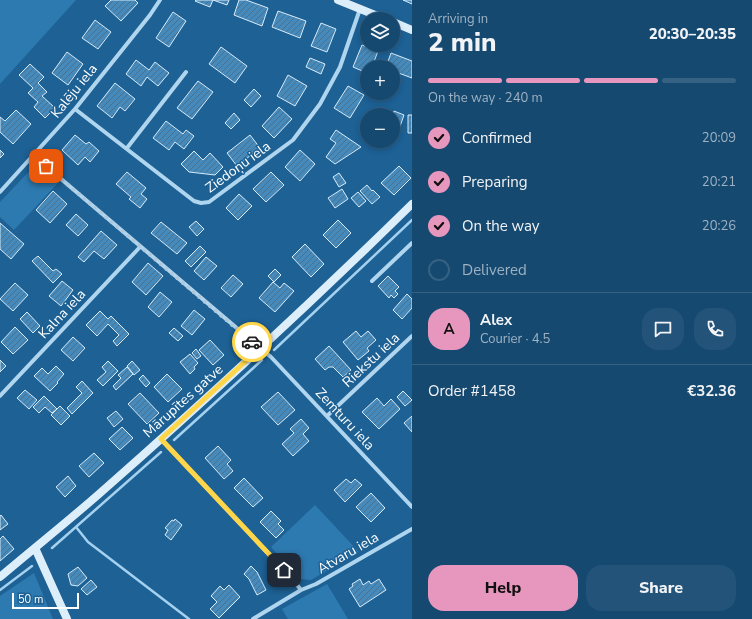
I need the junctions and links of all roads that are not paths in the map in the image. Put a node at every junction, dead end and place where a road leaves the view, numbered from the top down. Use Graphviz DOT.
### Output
graph roads {
  1 [pos="160,0"];
  2 [pos="338,0"];
  3 [pos="360,8"];
  4 [pos="369,12"];
  5 [pos="400,25"];
  6 [pos="412,30"];
  7 [pos="186,72"];
  8 [pos="75,109"];
  9 [pos="127,148"];
  10 [pos="34,156"];
  11 [pos="0,192"];
  12 [pos="412,204"];
  13 [pos="412,243"];
  14 [pos="140,247"];
  15 [pos="372,281"];
  16 [pos="412,336"];
  17 [pos="260,348"];
  18 [pos="0,396"];
  19 [pos="327,416"];
  20 [pos="161,439"];
  21 [pos="412,507"];
  22 [pos="412,529"];
  23 [pos="35,548"];
  24 [pos="0,577"];
  25 [pos="301,590"];
  26 [pos="67,619"];
  27 [pos="253,619"];
  1 -- 8 [label="street, Kalēju iela"];
  2 -- 3 [label="street"];
  3 -- 4 [label="street"];
  3 -- 9 [label="street, Ziedoņu iela"];
  5 -- 6 [label="street"];
  7 -- 9 [label="street"];
  8 -- 9 [label="street, Ziedoņu iela"];
  8 -- 10 [label="street, Kalēju iela"];
  10 -- 11 [label="street, Kalēju iela"];
  10 -- 14 [label="street, Zemturu iela"];
  12 -- 17 [label="street, Mārupītes gatve"];
  13 -- 15 [label="street"];
  14 -- 17 [label="street, Zemturu iela"];
  14 -- 18 [label="street, Kalna iela"];
  16 -- 19 [label="street, Riekstu iela"];
  17 -- 19 [label="street, Zemturu iela"];
  17 -- 20 [label="street, Mārupītes gatve"];
  19 -- 21 [label="street, Zemturu iela"];
  20 -- 23 [label="street, Mārupītes gatve"];
  20 -- 25 [label="street"];
  22 -- 25 [label="street, Atvaru iela"];
  23 -- 24 [label="street, Mārupītes gatve"];
  23 -- 26 [label="street"];
  25 -- 27 [label="street, Atvaru iela"];
}
